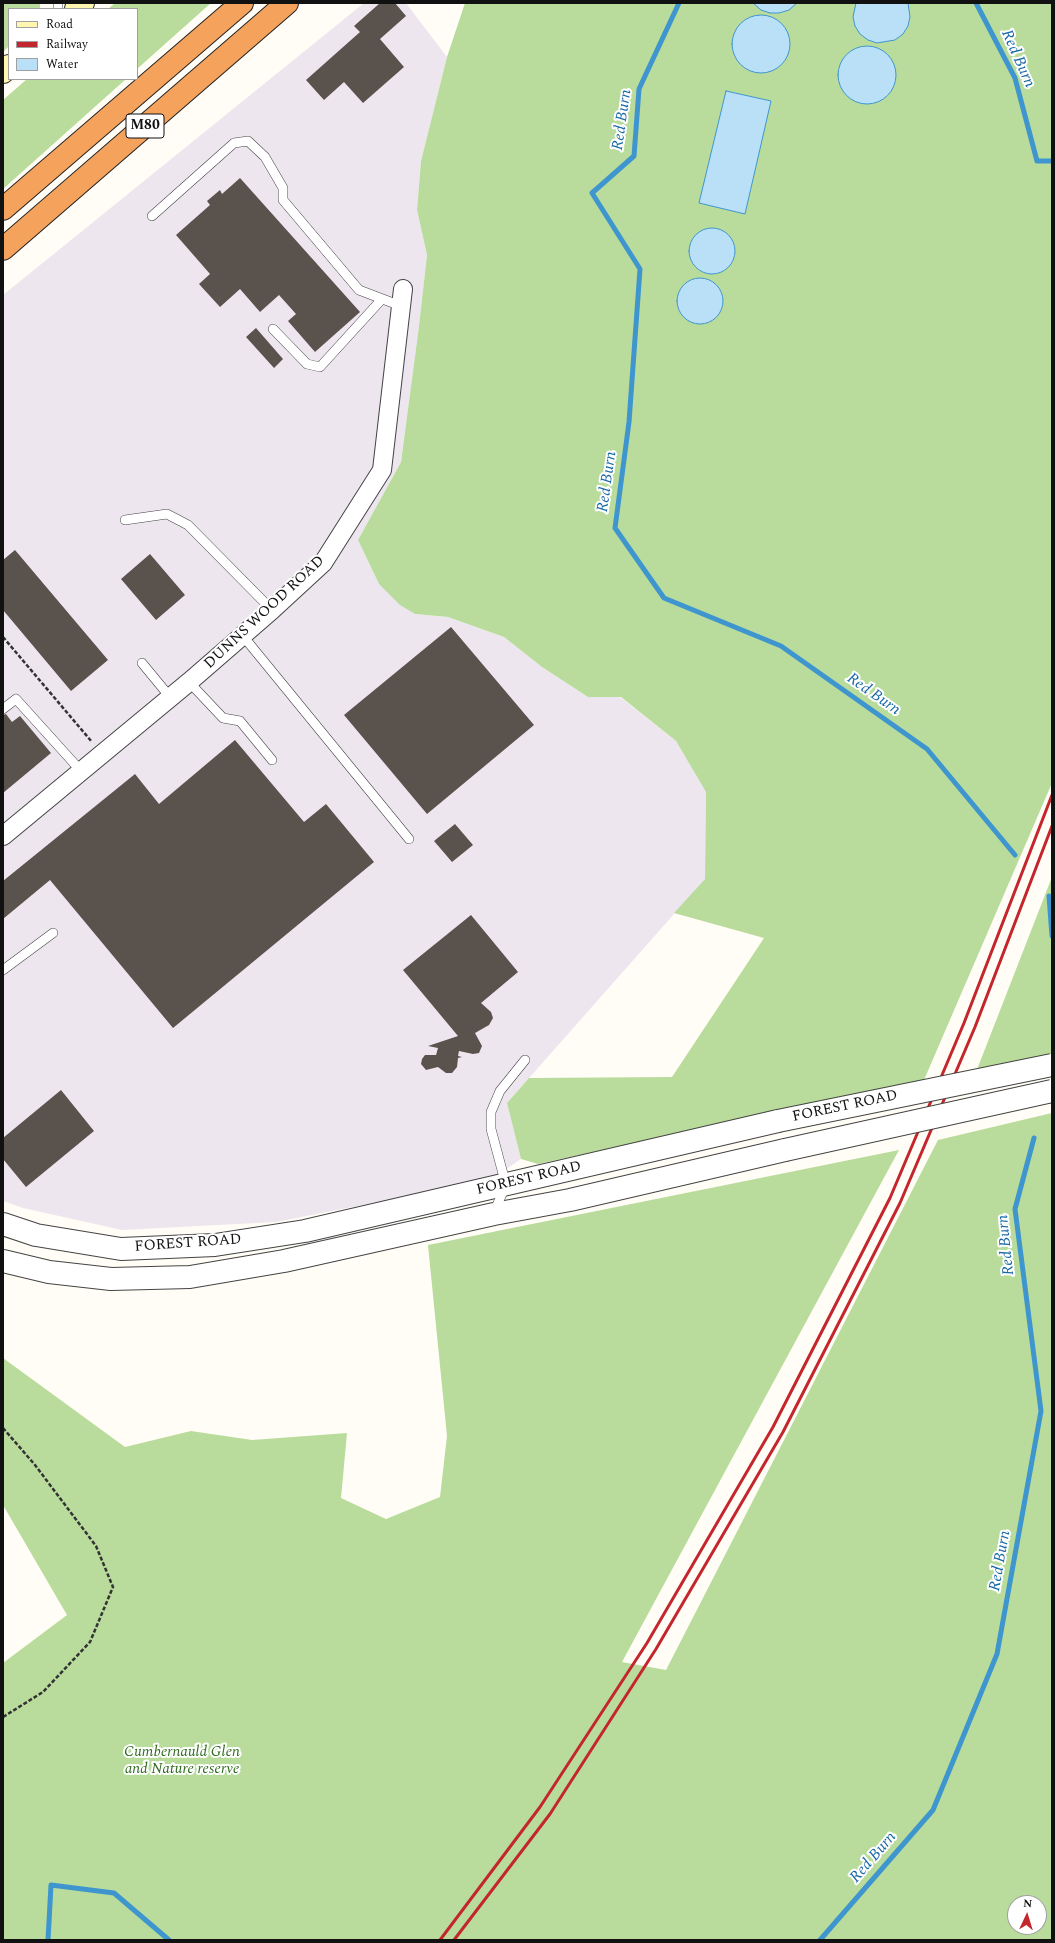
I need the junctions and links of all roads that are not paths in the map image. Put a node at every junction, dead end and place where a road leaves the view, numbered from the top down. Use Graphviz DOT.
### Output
graph roads {
  1 [pos="242,3"];
  2 [pos="287,3"];
  3 [pos="3,209"];
  4 [pos="152,216"];
  5 [pos="3,249"];
  6 [pos="402,297"];
  7 [pos="382,298"];
  8 [pos="273,329"];
  9 [pos="125,520"];
  10 [pos="272,610"];
  11 [pos="243,636"];
  12 [pos="142,663"];
  13 [pos="189,682"];
  14 [pos="170,697"];
  15 [pos="3,709"];
  16 [pos="272,760"];
  17 [pos="81,770"];
  18 [pos="3,836"];
  19 [pos="409,839"];
  20 [pos="53,933"];
  21 [pos="3,970"];
  22 [pos="525,1060"];
  23 [pos="1052,1065"];
  24 [pos="1052,1091"];
  25 [pos="506,1185"];
  26 [pos="494,1214"];
  27 [pos="3,1224"];
  28 [pos="3,1261"];
  1 -- 3 [label="highway, M80"];
  2 -- 5 [label="highway, M80"];
  4 -- 7 [label="lane"];
  6 -- 7 [label="lane"];
  6 -- 10 [label="street, DUNNS WOOD ROAD"];
  7 -- 8 [label="lane"];
  9 -- 10 [label="lane"];
  10 -- 11 [label="street, DUNNS WOOD ROAD"];
  11 -- 13 [label="street, DUNNS WOOD ROAD"];
  11 -- 19 [label="lane"];
  12 -- 14 [label="lane"];
  13 -- 14 [label="street, DUNNS WOOD ROAD"];
  13 -- 16 [label="lane"];
  14 -- 17 [label="street, DUNNS WOOD ROAD"];
  15 -- 17 [label="lane"];
  17 -- 18 [label="street, DUNNS WOOD ROAD"];
  20 -- 21 [label="lane"];
  22 -- 25 [label="lane"];
  23 -- 25 [label="street, FOREST ROAD, bridge"];
  24 -- 26 [label="street, FOREST ROAD, bridge"];
  25 -- 26 [label="lane"];
  25 -- 27 [label="street, FOREST ROAD"];
  26 -- 28 [label="street, FOREST ROAD"];
}
